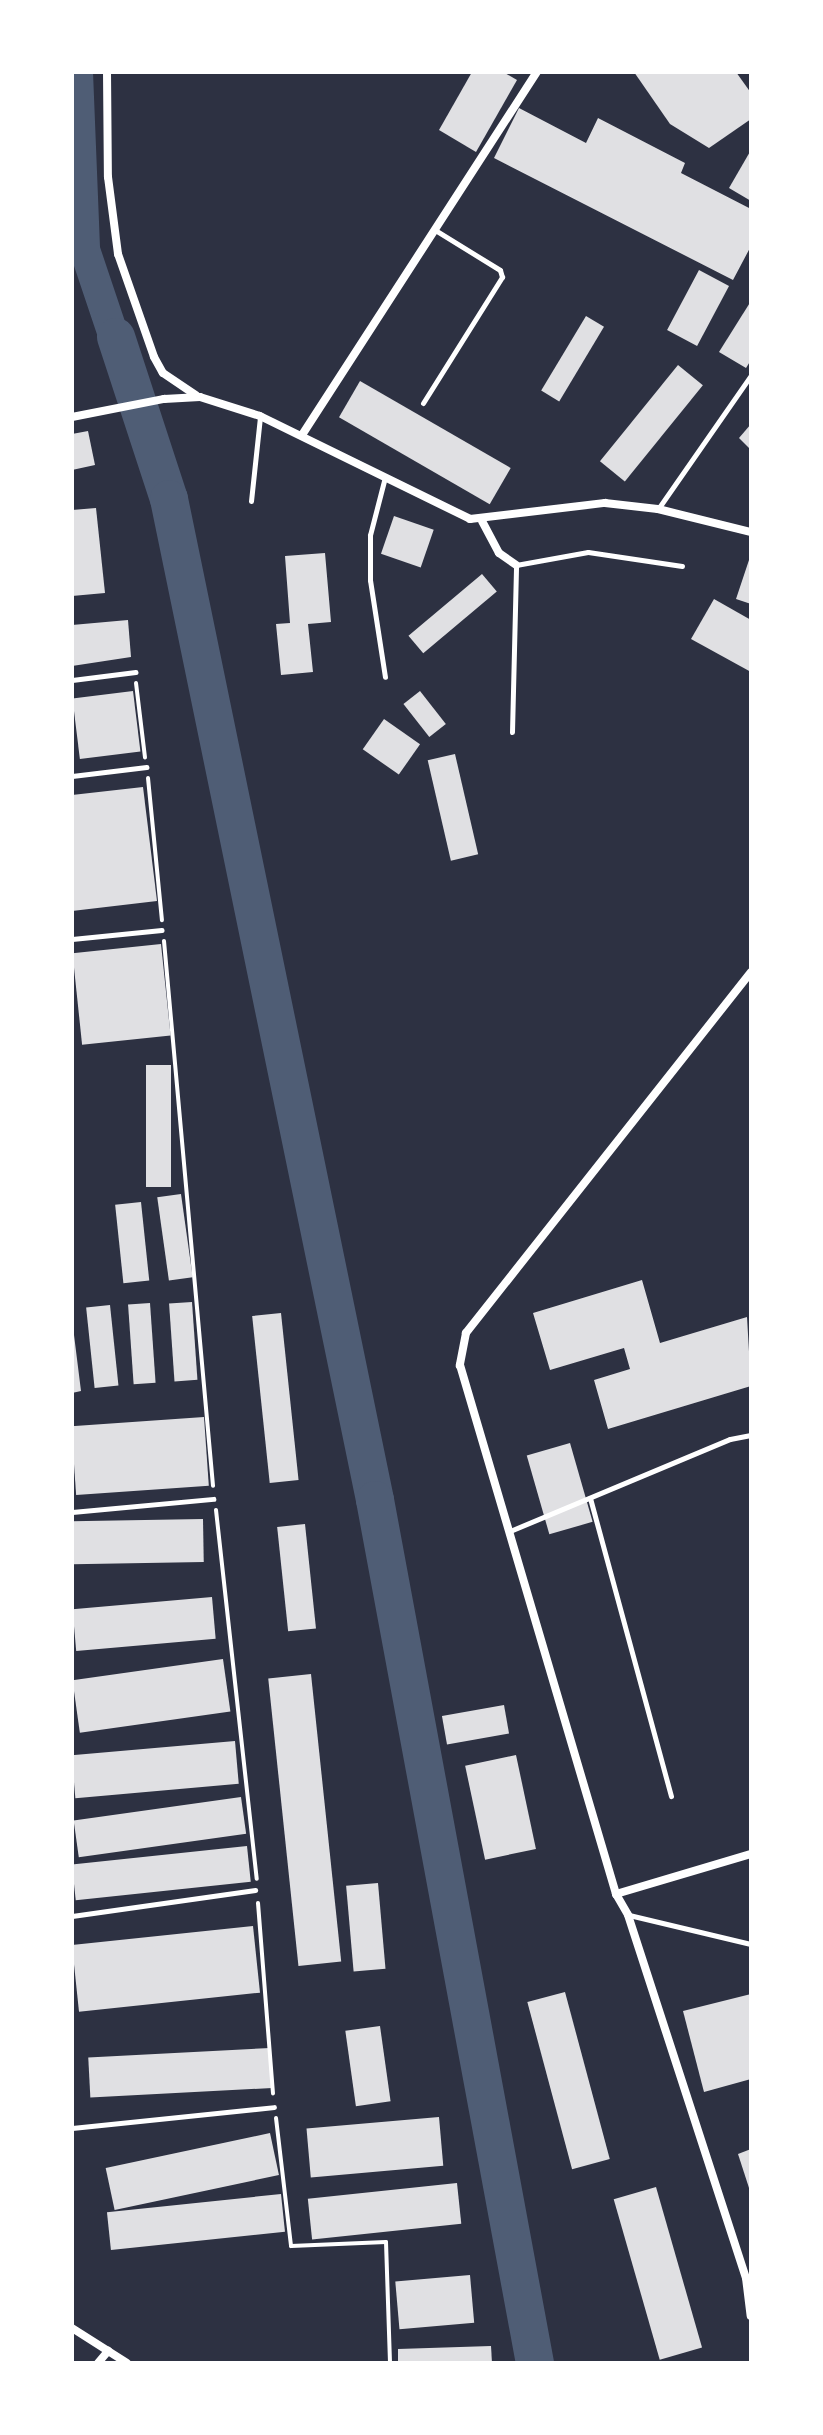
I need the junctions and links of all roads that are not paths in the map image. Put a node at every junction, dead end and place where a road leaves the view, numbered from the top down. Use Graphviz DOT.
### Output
graph roads {
  1 [pos="107,72"];
  2 [pos="537,72"];
  3 [pos="435,230"];
  4 [pos="751,375"];
  5 [pos="200,397"];
  6 [pos="423,403"];
  7 [pos="260,416"];
  8 [pos="72,417"];
  9 [pos="302,435"];
  10 [pos="385,476"];
  11 [pos="251,501"];
  12 [pos="658,509"];
  13 [pos="482,521"];
  14 [pos="751,532"];
  15 [pos="516,565"];
  16 [pos="682,566"];
  17 [pos="135,672"];
  18 [pos="385,677"];
  19 [pos="72,680"];
  20 [pos="512,732"];
  21 [pos="146,767"];
  22 [pos="72,776"];
  23 [pos="162,930"];
  24 [pos="72,939"];
  25 [pos="751,972"];
  26 [pos="751,1435"];
  27 [pos="590,1498"];
  28 [pos="213,1499"];
  29 [pos="72,1512"];
  30 [pos="509,1531"];
  31 [pos="671,1796"];
  32 [pos="751,1854"];
  33 [pos="255,1890"];
  34 [pos="616,1894"];
  35 [pos="628,1915"];
  36 [pos="72,1916"];
  37 [pos="751,1944"];
  38 [pos="274,2107"];
  39 [pos="72,2128"];
  40 [pos="751,2316"];
  41 [pos="72,2328"];
  42 [pos="108,2351"];
  43 [pos="98,2363"];
  44 [pos="127,2363"];
  1 -- 5 [label="street"];
  2 -- 3 [label="street"];
  3 -- 6 [label="lane"];
  3 -- 9 [label="street"];
  4 -- 12 [label="lane"];
  5 -- 7 [label="street"];
  5 -- 8 [label="street"];
  7 -- 9 [label="street"];
  7 -- 11 [label="lane"];
  9 -- 10 [label="street"];
  10 -- 13 [label="street"];
  10 -- 18 [label="lane"];
  12 -- 13 [label="street"];
  12 -- 14 [label="street"];
  13 -- 15 [label="street"];
  15 -- 16 [label="lane"];
  15 -- 20 [label="lane"];
  17 -- 19 [label="lane"];
  21 -- 22 [label="lane"];
  23 -- 24 [label="lane"];
  25 -- 30 [label="street"];
  26 -- 27 [label="lane"];
  27 -- 30 [label="lane"];
  27 -- 31 [label="lane"];
  28 -- 29 [label="lane"];
  30 -- 34 [label="street"];
  32 -- 34 [label="street"];
  33 -- 36 [label="lane"];
  34 -- 35 [label="street"];
  35 -- 37 [label="lane"];
  35 -- 40 [label="street"];
  38 -- 39 [label="lane"];
  41 -- 42 [label="street"];
  42 -- 43 [label="street"];
  42 -- 44 [label="street"];
}
